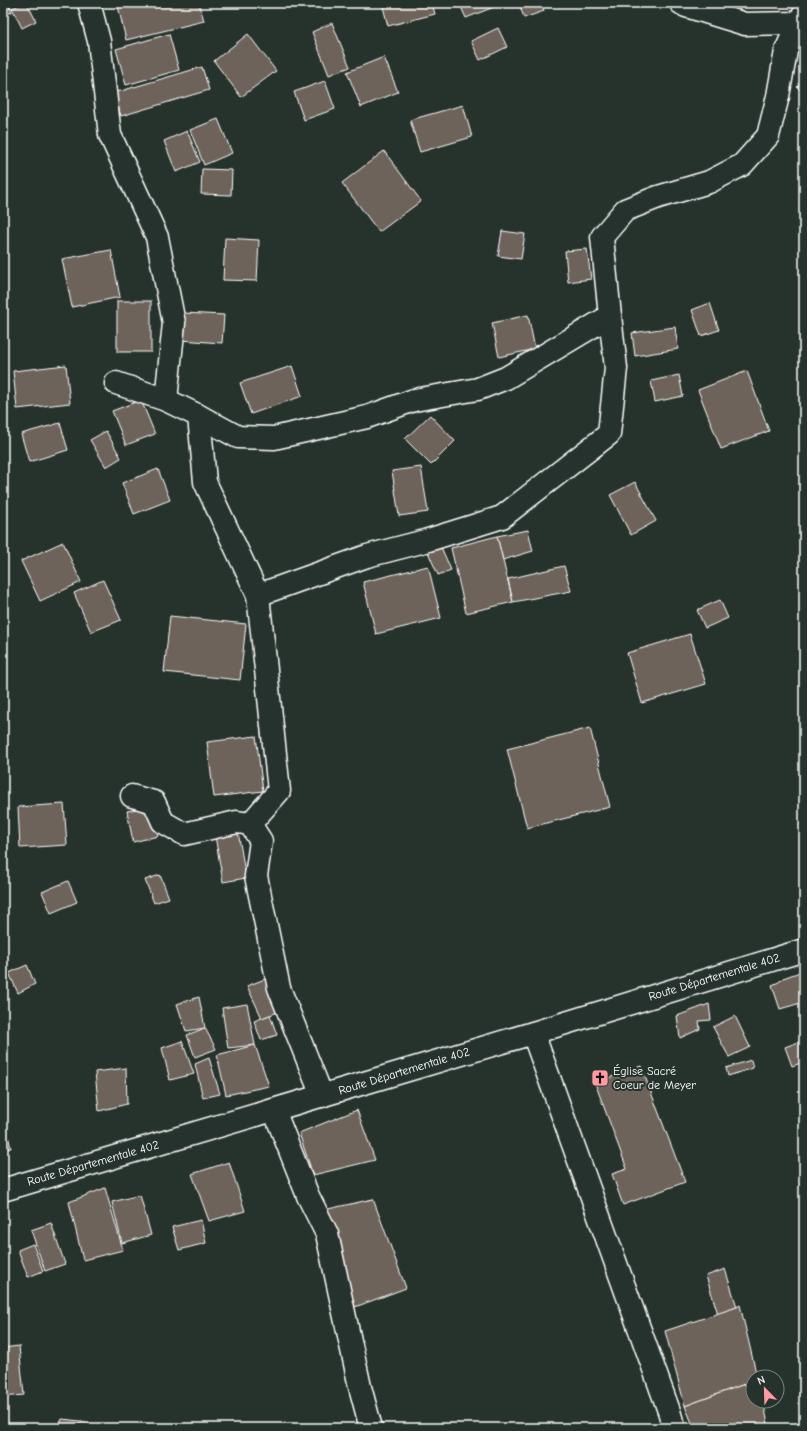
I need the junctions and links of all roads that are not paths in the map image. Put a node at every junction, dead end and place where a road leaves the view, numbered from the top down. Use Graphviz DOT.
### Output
graph roads {
  1 [pos="89,3"];
  2 [pos="681,3"];
  3 [pos="801,18"];
  4 [pos="610,316"];
  5 [pos="116,382"];
  6 [pos="166,400"];
  7 [pos="199,416"];
  8 [pos="258,595"];
  9 [pos="132,796"];
  10 [pos="250,824"];
  11 [pos="804,950"];
  12 [pos="533,1033"];
  13 [pos="322,1096"];
  14 [pos="274,1110"];
  15 [pos="3,1190"];
  16 [pos="371,1428"];
  17 [pos="674,1428"];
  1 -- 6 [label="street"];
  2 -- 3 [label="street"];
  3 -- 4 [label="street"];
  4 -- 7 [label="street"];
  4 -- 8 [label="street"];
  5 -- 6 [label="street"];
  6 -- 7 [label="street"];
  7 -- 8 [label="street"];
  8 -- 10 [label="street"];
  9 -- 10 [label="street"];
  10 -- 13 [label="street"];
  11 -- 12 [label="street, Route Départementale 402"];
  12 -- 13 [label="street, Route Départementale 402"];
  12 -- 17 [label="street"];
  13 -- 14 [label="street, Route Départementale 402"];
  14 -- 15 [label="street, Route Départementale 402"];
  14 -- 16 [label="street"];
}
